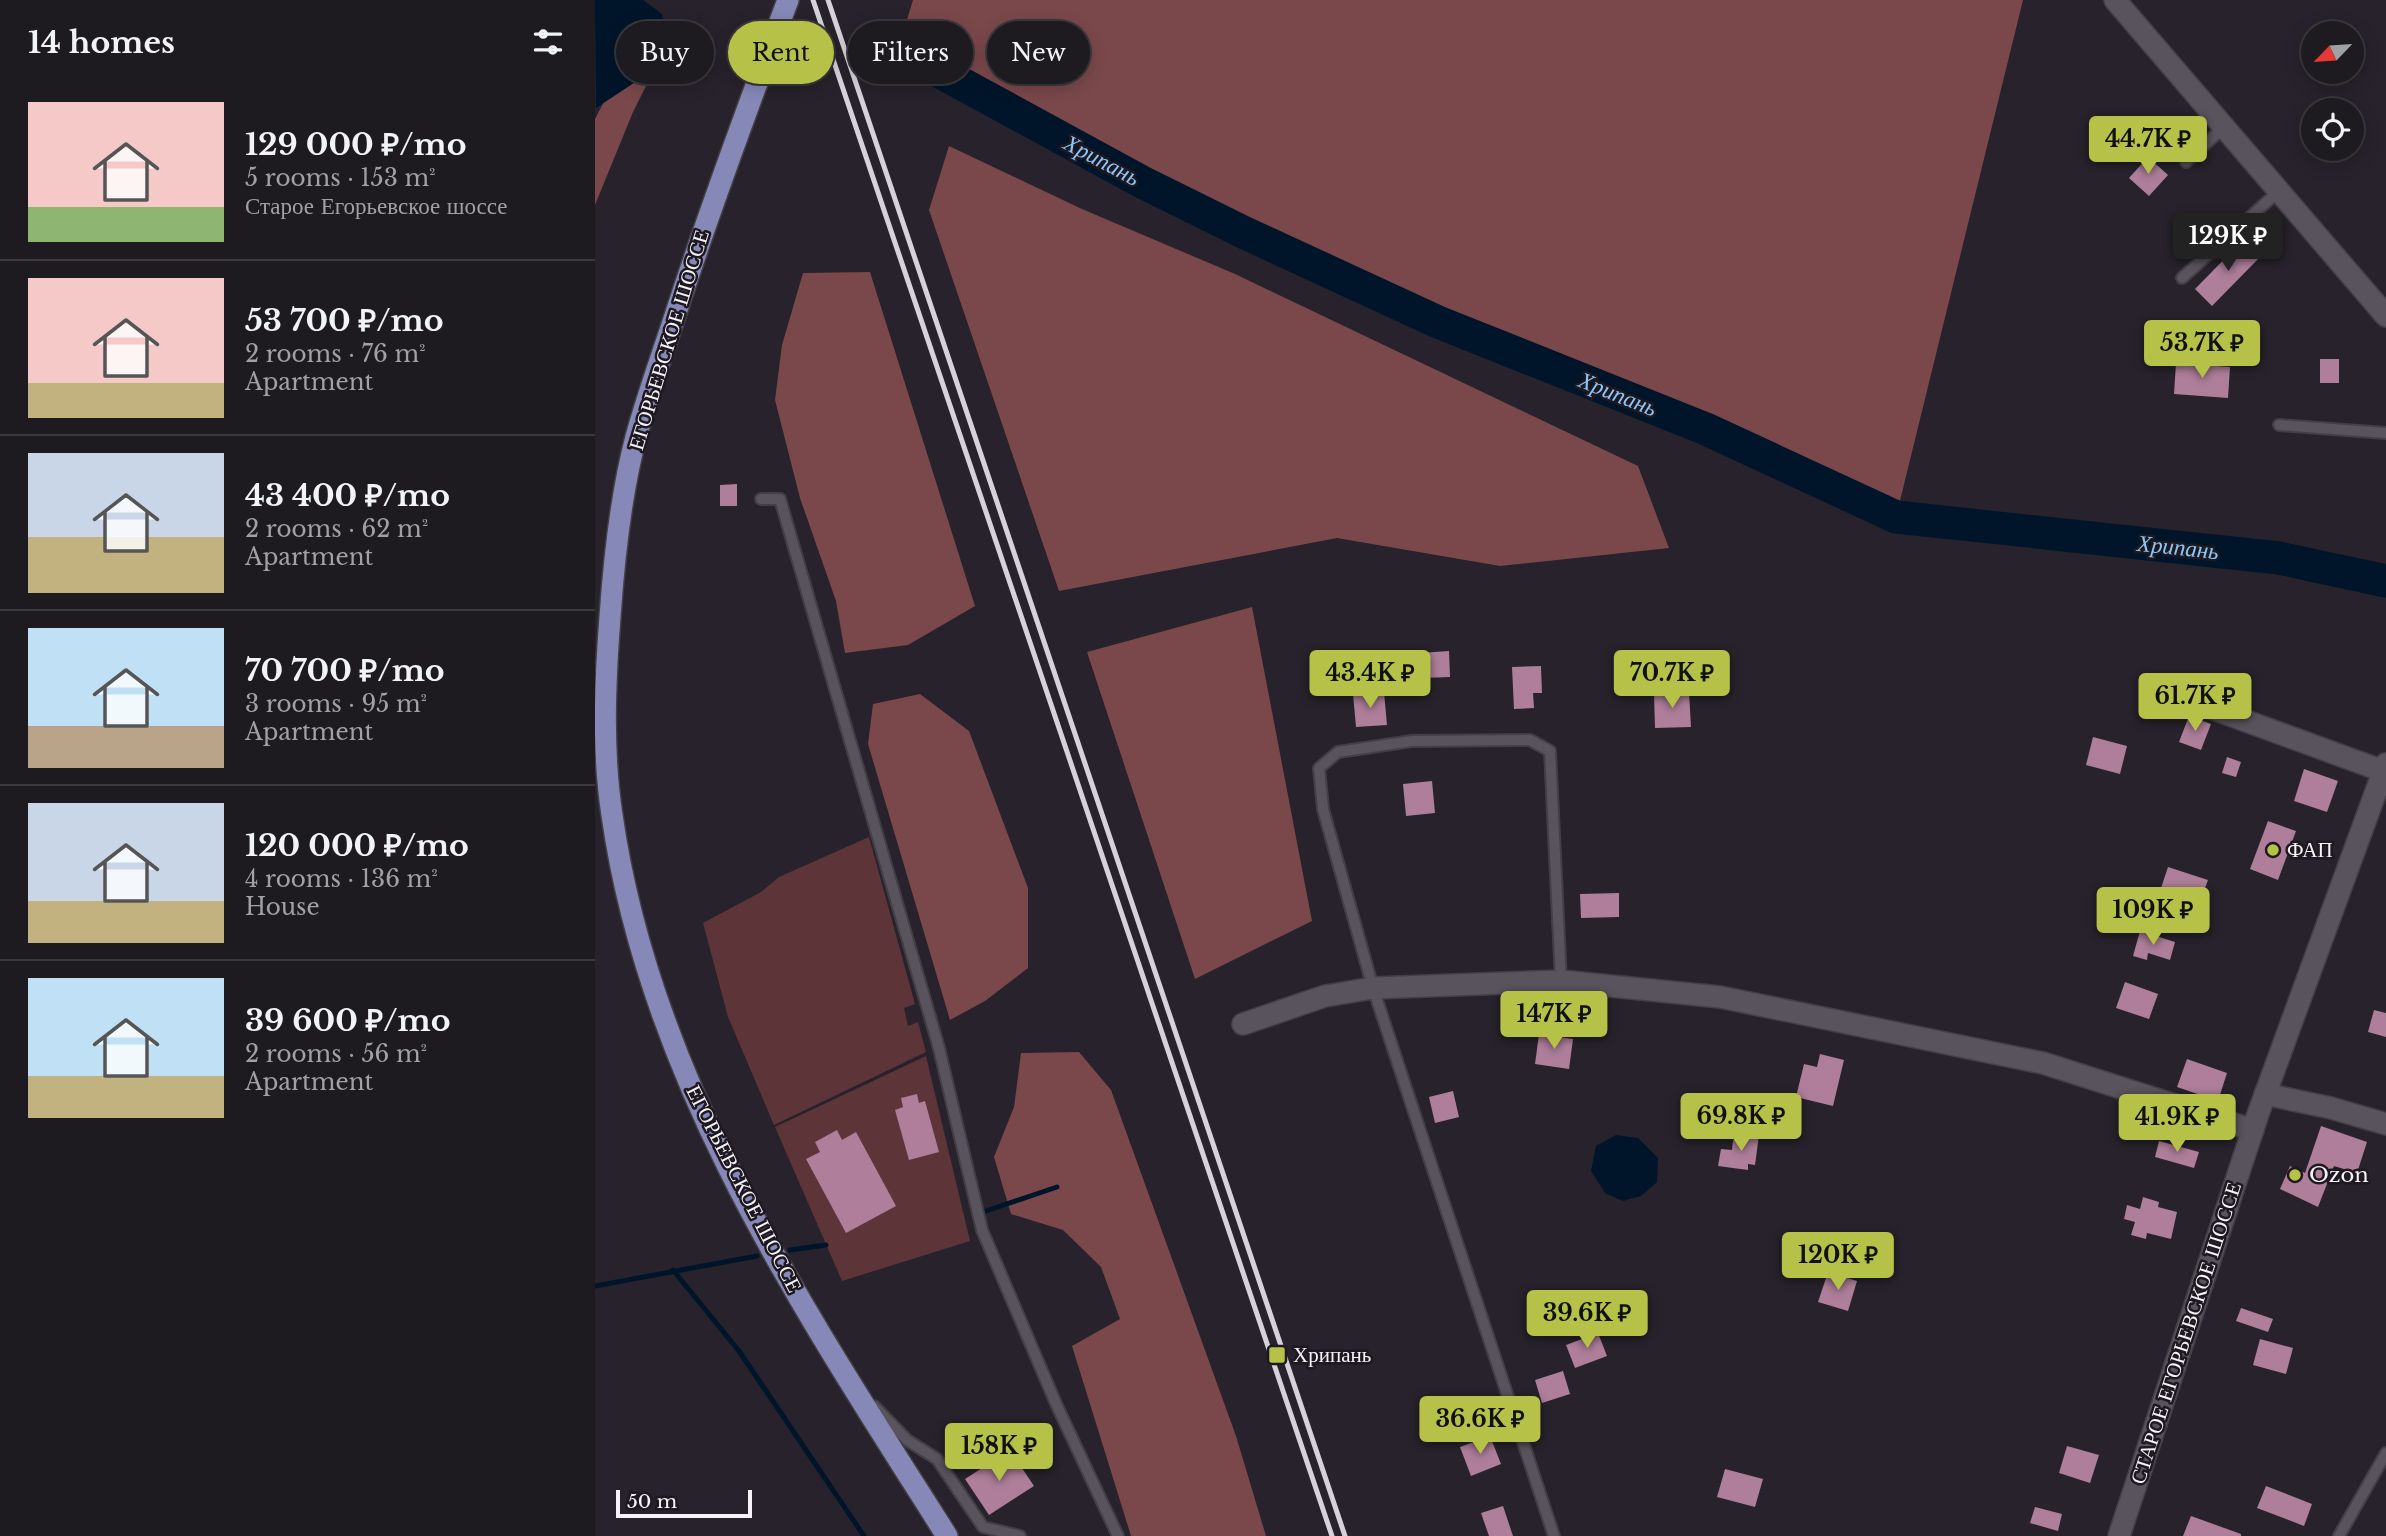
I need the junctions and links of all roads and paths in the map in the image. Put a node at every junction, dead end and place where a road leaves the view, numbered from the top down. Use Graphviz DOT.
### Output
graph roads {
  1 [pos="788,0"];
  2 [pos="2115,0"];
  3 [pos="2224,127"];
  4 [pos="2186,162"];
  5 [pos="2279,191"];
  6 [pos="2182,278"];
  7 [pos="2386,316"];
  8 [pos="2279,425"];
  9 [pos="2386,433"];
  10 [pos="761,499"];
  11 [pos="2183,698"];
  12 [pos="2385,768"];
  13 [pos="1562,981"];
  14 [pos="1373,988"];
  15 [pos="1243,1024"];
  16 [pos="942,1062"];
  17 [pos="929,1066"];
  18 [pos="2265,1094"];
  19 [pos="2386,1124"];
  20 [pos="2253,1130"];
  21 [pos="849,1379"];
  22 [pos="2386,1452"];
  23 [pos="947,1536"];
  24 [pos="1020,1536"];
  25 [pos="1118,1536"];
  26 [pos="1554,1536"];
  27 [pos="2119,1536"];
  28 [pos="2339,1536"];
  1 -- 21 [label="main road, ЕГОРЬЕВСКОЕ ШОССЕ"];
  2 -- 3 [label="street"];
  3 -- 4 [label="lane"];
  3 -- 5 [label="street"];
  5 -- 6 [label="lane"];
  5 -- 7 [label="street"];
  8 -- 9 [label="lane"];
  10 -- 16 [label="lane"];
  11 -- 12 [label="street"];
  12 -- 18 [label="street, СТАРОЕ ЕГОРЬЕВСКОЕ ШОССЕ"];
  13 -- 14 [label="street"];
  13 -- 14 [label="lane"];
  13 -- 20 [label="street"];
  14 -- 15 [label="street"];
  14 -- 26 [label="lane"];
  16 -- 17 [label="lane"];
  16 -- 25 [label="lane"];
  18 -- 19 [label="street"];
  18 -- 20 [label="street, СТАРОЕ ЕГОРЬЕВСКОЕ ШОССЕ"];
  20 -- 27 [label="street, СТАРОЕ ЕГОРЬЕВСКОЕ ШОССЕ"];
  21 -- 23 [label="main road, ЕГОРЬЕВСКОЕ ШОССЕ"];
  21 -- 24 [label="lane"];
  22 -- 28 [label="lane"];
}
